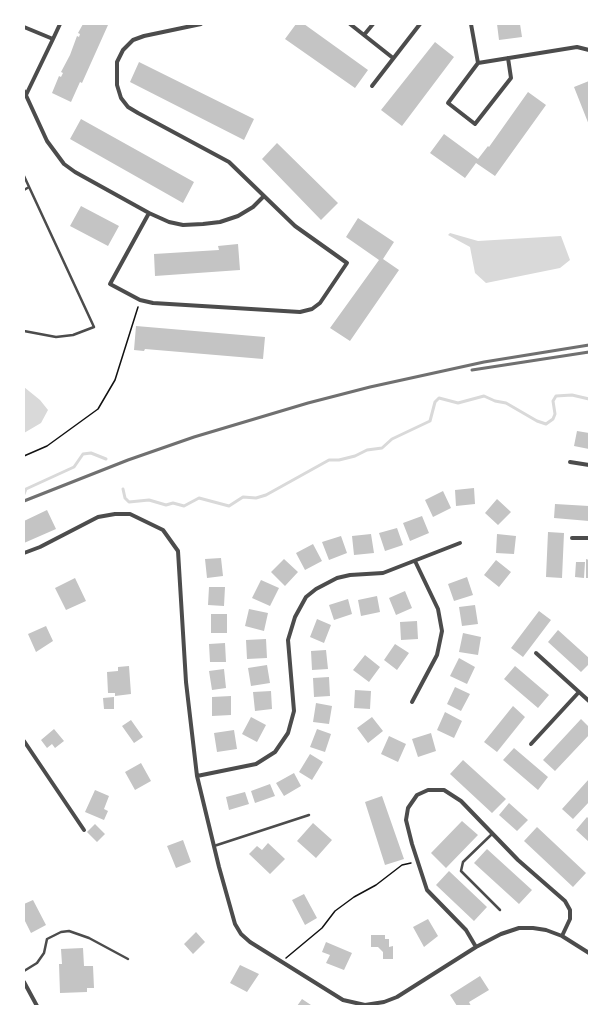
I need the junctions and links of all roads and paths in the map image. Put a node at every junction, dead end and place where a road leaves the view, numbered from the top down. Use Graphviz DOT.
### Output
graph roads {
  1 [pos="60,24"];
  2 [pos="201,24"];
  3 [pos="350,24"];
  4 [pos="373,24"];
  5 [pos="420,24"];
  6 [pos="471,24"];
  7 [pos="24,27"];
  8 [pos="364,35"];
  9 [pos="53,39"];
  10 [pos="589,50"];
  11 [pos="393,58"];
  12 [pos="508,58"];
  13 [pos="478,63"];
  14 [pos="372,86"];
  15 [pos="25,93"];
  16 [pos="24,176"];
  17 [pos="29,187"];
  18 [pos="24,190"];
  19 [pos="264,196"];
  20 [pos="149,213"];
  21 [pos="140,300"];
  22 [pos="24,331"];
  23 [pos="24,456"];
  24 [pos="570,462"];
  25 [pos="589,465"];
  26 [pos="572,538"];
  27 [pos="589,538"];
  28 [pos="460,543"];
  29 [pos="24,553"];
  30 [pos="415,561"];
  31 [pos="536,653"];
  32 [pos="579,692"];
  33 [pos="589,701"];
  34 [pos="412,702"];
  35 [pos="24,741"];
  36 [pos="531,744"];
  37 [pos="197,776"];
  38 [pos="309,816"];
  39 [pos="84,830"];
  40 [pos="492,834"];
  41 [pos="214,846"];
  42 [pos="418,860"];
  43 [pos="500,910"];
  44 [pos="562,936"];
  45 [pos="476,947"];
  46 [pos="589,953"];
  47 [pos="128,959"];
  48 [pos="282,962"];
  49 [pos="24,971"];
  50 [pos="24,982"];
  51 [pos="38,1006"];
  1 -- 9 [label="street"];
  2 -- 19 [label="street"];
  3 -- 8 [label="street"];
  4 -- 8 [label="street"];
  5 -- 11 [label="street"];
  6 -- 13 [label="street"];
  7 -- 9 [label="street"];
  8 -- 11 [label="street"];
  9 -- 15 [label="street"];
  10 -- 12 [label="street"];
  11 -- 14 [label="street"];
  12 -- 13 [label="street"];
  12 -- 13 [label="street"];
  15 -- 20 [label="street"];
  16 -- 17 [label="lane"];
  17 -- 18 [label="lane"];
  17 -- 22 [label="lane"];
  19 -- 20 [label="street"];
  19 -- 21 [label="street"];
  20 -- 21 [label="street"];
  21 -- 23 [label="path"];
  24 -- 25 [label="street"];
  26 -- 27 [label="street"];
  28 -- 30 [label="street"];
  29 -- 37 [label="street"];
  30 -- 34 [label="street"];
  30 -- 37 [label="street"];
  31 -- 32 [label="street"];
  32 -- 33 [label="street"];
  32 -- 36 [label="street"];
  35 -- 39 [label="street"];
  37 -- 41 [label="street"];
  38 -- 41 [label="lane"];
  40 -- 42 [label="street"];
  40 -- 43 [label="lane"];
  40 -- 44 [label="street"];
  41 -- 48 [label="street"];
  42 -- 45 [label="street"];
  42 -- 48 [label="path"];
  44 -- 45 [label="street"];
  44 -- 46 [label="street"];
  45 -- 48 [label="street"];
  47 -- 49 [label="lane"];
  50 -- 51 [label="street"];
}
